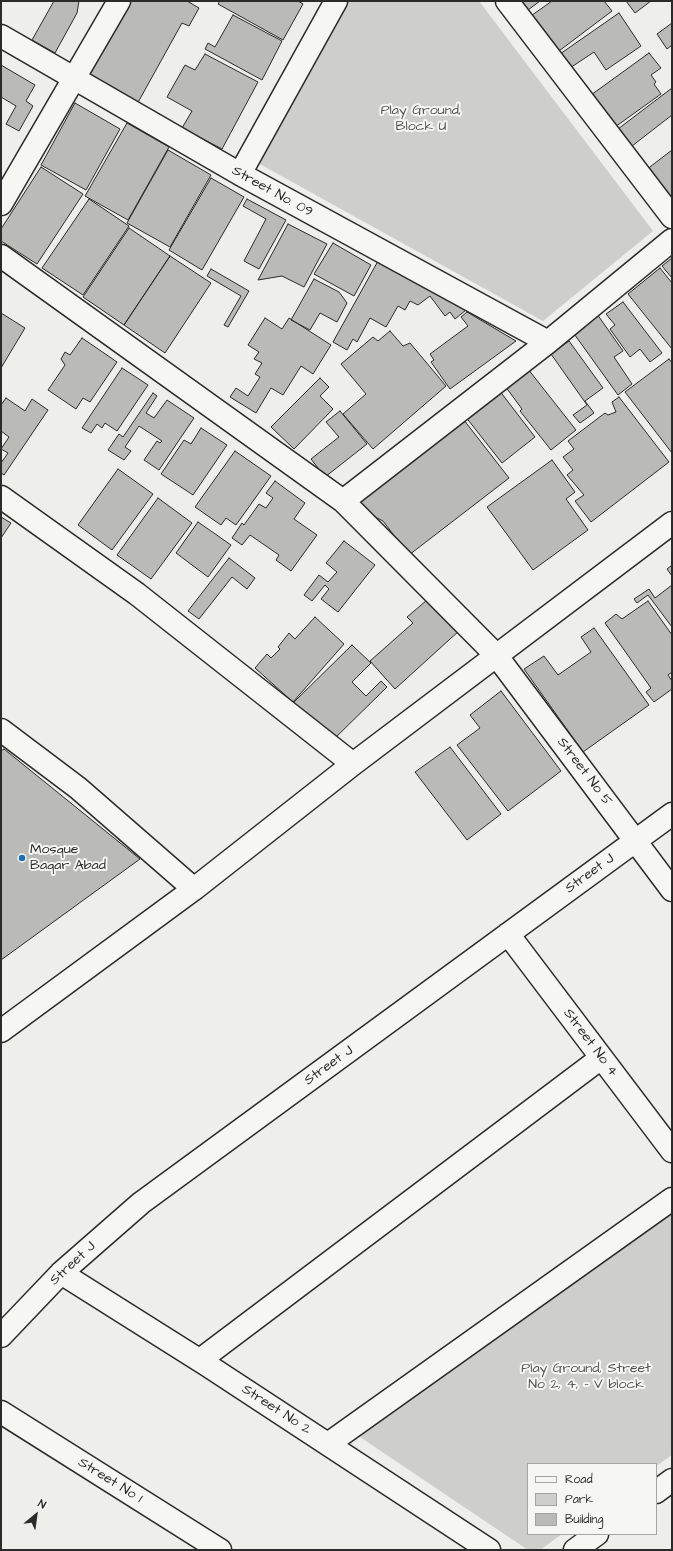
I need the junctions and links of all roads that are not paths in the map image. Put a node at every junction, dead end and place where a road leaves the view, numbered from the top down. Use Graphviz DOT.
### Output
graph roads {
  1 [pos="119,1"];
  2 [pos="336,1"];
  3 [pos="507,1"];
  4 [pos="1,36"];
  5 [pos="75,77"];
  6 [pos="240,174"];
  7 [pos="1,204"];
  8 [pos="672,217"];
  9 [pos="672,240"];
  10 [pos="1,256"];
  11 [pos="548,342"];
  12 [pos="1,497"];
  13 [pos="343,501"];
  14 [pos="672,524"];
  15 [pos="496,655"];
  16 [pos="1,730"];
  17 [pos="353,764"];
  18 [pos="672,814"];
  19 [pos="635,841"];
  20 [pos="194,889"];
  21 [pos="672,890"];
  22 [pos="508,934"];
  23 [pos="1,1032"];
  24 [pos="601,1058"];
  25 [pos="672,1152"];
  26 [pos="672,1199"];
  27 [pos="61,1273"];
  28 [pos="1,1336"];
  29 [pos="200,1360"];
  30 [pos="1,1412"];
  31 [pos="328,1444"];
  32 [pos="672,1480"];
  33 [pos="657,1491"];
  34 [pos="596,1535"];
  35 [pos="220,1550"];
  36 [pos="489,1550"];
  37 [pos="575,1550"];
  1 -- 5 [label="street"];
  2 -- 6 [label="street"];
  3 -- 8 [label="street"];
  4 -- 5 [label="street, Street No. 09"];
  5 -- 6 [label="street, Street No. 09"];
  5 -- 7 [label="street"];
  6 -- 11 [label="street, Street No. 09"];
  9 -- 11 [label="street"];
  10 -- 13 [label="street, Street No 5"];
  11 -- 13 [label="street"];
  12 -- 17 [label="street"];
  13 -- 15 [label="street, Street No 5"];
  14 -- 15 [label="street"];
  15 -- 17 [label="street"];
  15 -- 19 [label="street, Street No 5"];
  16 -- 20 [label="street"];
  17 -- 20 [label="street"];
  18 -- 19 [label="street, Street J"];
  19 -- 21 [label="street, Street No 5"];
  19 -- 22 [label="street, Street J"];
  20 -- 23 [label="street"];
  22 -- 24 [label="street, Street No 4"];
  22 -- 27 [label="street, Street J"];
  24 -- 25 [label="street, Street No 4"];
  24 -- 29 [label="street"];
  26 -- 31 [label="street"];
  27 -- 28 [label="street, Street J"];
  27 -- 29 [label="street, Street No 2"];
  29 -- 31 [label="street, Street No 2"];
  30 -- 35 [label="street, Street No 1"];
  31 -- 36 [label="street, Street No 2"];
  32 -- 33 [label="street"];
  34 -- 37 [label="street"];
}
